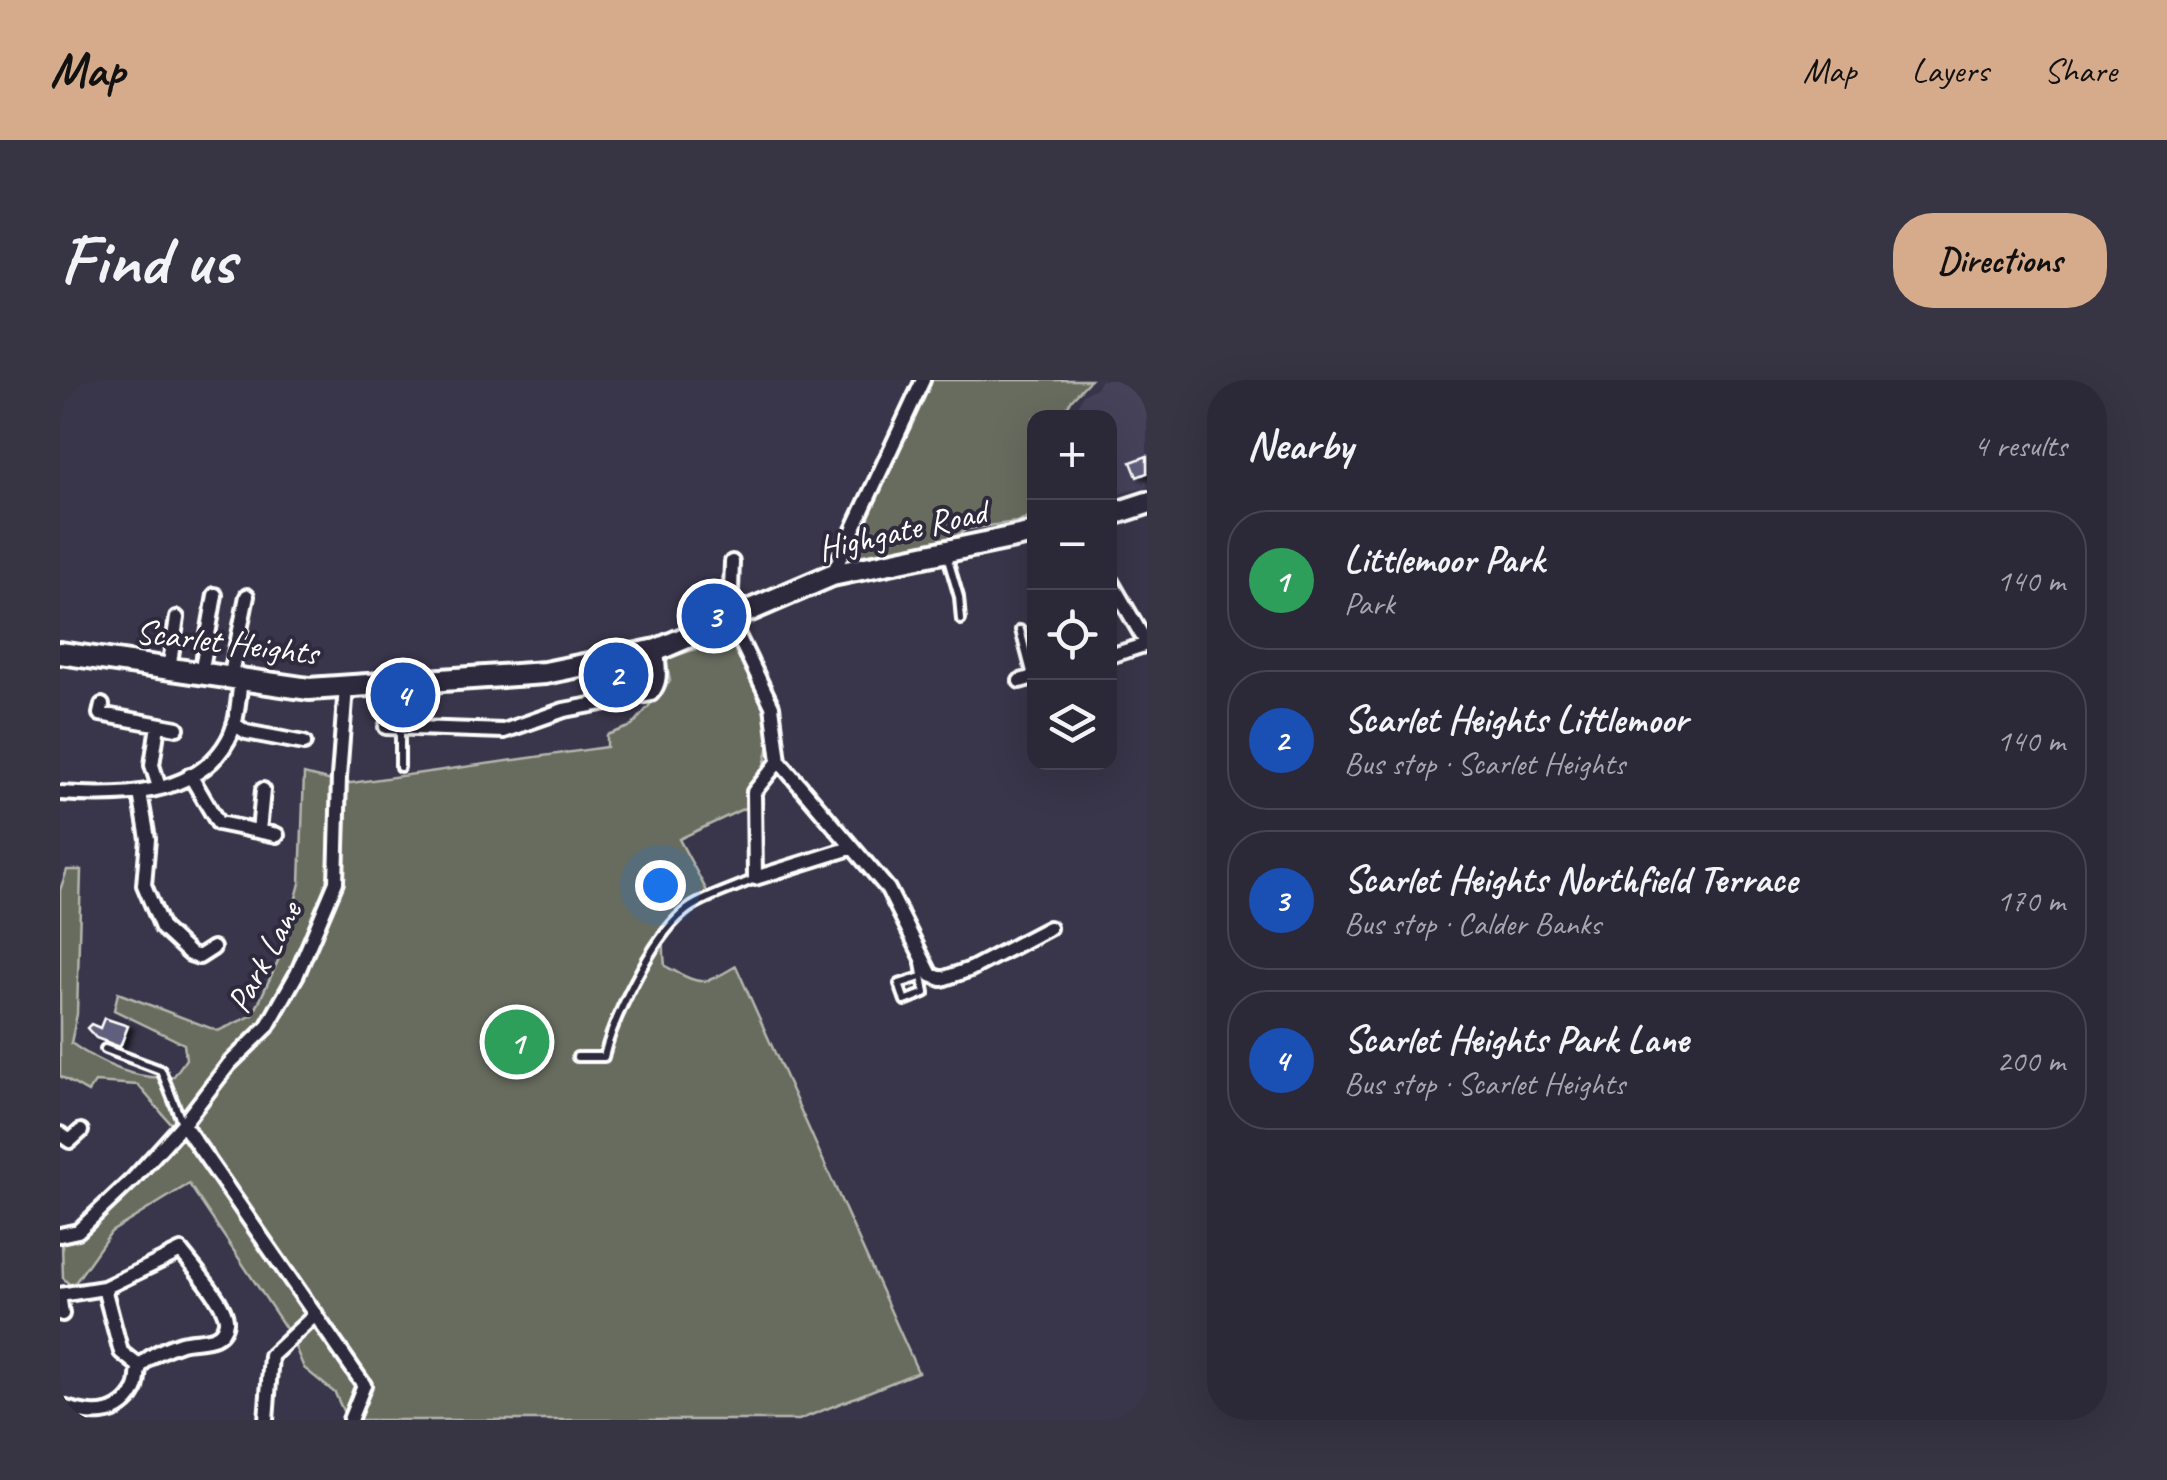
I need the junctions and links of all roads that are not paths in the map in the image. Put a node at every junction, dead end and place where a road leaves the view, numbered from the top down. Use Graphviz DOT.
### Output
graph roads {
  1 [pos="922,380"];
  2 [pos="1147,503"];
  3 [pos="1117,513"];
  4 [pos="1027,534"];
  5 [pos="946,550"];
  6 [pos="732,562"];
  7 [pos="832,575"];
  8 [pos="1116,590"];
  9 [pos="216,595"];
  10 [pos="247,596"];
  11 [pos="178,618"];
  12 [pos="730,619"];
  13 [pos="961,620"];
  14 [pos="1020,630"];
  15 [pos="1147,644"];
  16 [pos="656,650"];
  17 [pos="60,653"];
  18 [pos="1117,654"];
  19 [pos="1027,667"];
  20 [pos="169,670"];
  21 [pos="201,674"];
  22 [pos="235,679"];
  23 [pos="346,687"];
  24 [pos="102,706"];
  25 [pos="234,724"];
  26 [pos="158,725"];
  27 [pos="393,727"];
  28 [pos="177,728"];
  29 [pos="304,742"];
  30 [pos="779,761"];
  31 [pos="400,766"];
  32 [pos="190,775"];
  33 [pos="159,787"];
  34 [pos="264,790"];
  35 [pos="60,792"];
  36 [pos="140,793"];
  37 [pos="258,831"];
  38 [pos="277,835"];
  39 [pos="851,848"];
  40 [pos="755,878"];
  41 [pos="1050,928"];
  42 [pos="910,933"];
  43 [pos="213,948"];
  44 [pos="921,977"];
  45 [pos="106,1049"];
  46 [pos="577,1058"];
  47 [pos="182,1124"];
  48 [pos="81,1130"];
  49 [pos="60,1134"];
  50 [pos="60,1235"];
  51 [pos="104,1288"];
  52 [pos="61,1303"];
  53 [pos="316,1314"];
  54 [pos="140,1367"];
  55 [pos="60,1406"];
  56 [pos="94,1417"];
  57 [pos="266,1420"];
  58 [pos="350,1420"];
  1 -- 7 [label="street"];
  2 -- 3 [label="main road"];
  4 -- 5 [label="main road, Highgate Road"];
  5 -- 7 [label="main road, Highgate Road"];
  5 -- 13 [label="lane"];
  6 -- 12 [label="street"];
  7 -- 12 [label="main road, Highgate Road"];
  8 -- 15 [label="street"];
  9 -- 21 [label="street"];
  10 -- 22 [label="street"];
  11 -- 20 [label="street"];
  12 -- 16 [label="main road, Highgate Road"];
  12 -- 30 [label="street"];
  14 -- 19 [label="lane"];
  15 -- 18 [label="street"];
  16 -- 23 [label="main road, Scarlet Heights"];
  16 -- 27 [label="street"];
  17 -- 20 [label="main road, Scarlet Heights"];
  20 -- 21 [label="main road, Scarlet Heights"];
  21 -- 22 [label="main road, Scarlet Heights"];
  22 -- 23 [label="main road, Scarlet Heights"];
  22 -- 25 [label="street"];
  23 -- 47 [label="street, Park Lane"];
  24 -- 26 [label="street"];
  25 -- 29 [label="street"];
  25 -- 32 [label="street"];
  26 -- 28 [label="street"];
  26 -- 33 [label="street"];
  27 -- 31 [label="lane"];
  30 -- 39 [label="street"];
  30 -- 40 [label="street"];
  32 -- 33 [label="street"];
  32 -- 37 [label="street"];
  33 -- 36 [label="street"];
  34 -- 37 [label="street"];
  35 -- 36 [label="street"];
  36 -- 43 [label="street"];
  37 -- 38 [label="street"];
  39 -- 40 [label="street"];
  39 -- 42 [label="street"];
  40 -- 46 [label="lane"];
  41 -- 42 [label="street"];
  42 -- 44 [label="lane"];
  44 -- 44 [label="lane"];
  45 -- 47 [label="lane"];
  47 -- 50 [label="street, Park Lane"];
  47 -- 53 [label="street"];
  48 -- 49 [label="street"];
  51 -- 52 [label="street"];
  51 -- 54 [label="street"];
  51 -- 54 [label="street"];
  53 -- 57 [label="street"];
  53 -- 58 [label="street"];
  54 -- 56 [label="street"];
  55 -- 56 [label="street"];
}
